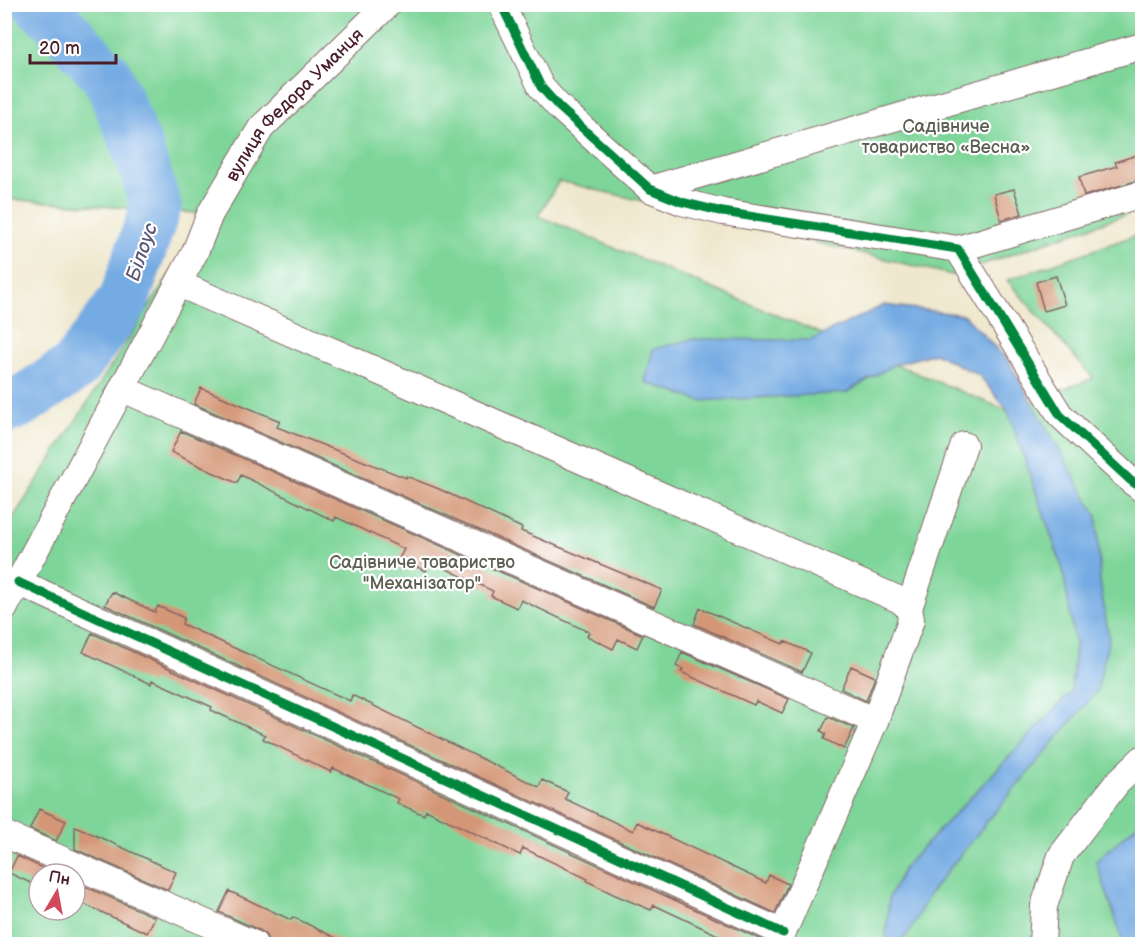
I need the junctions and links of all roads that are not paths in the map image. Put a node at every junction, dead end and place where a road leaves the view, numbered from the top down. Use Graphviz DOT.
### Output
graph roads {
  1 [pos="388,4"];
  2 [pos="501,4"];
  3 [pos="1143,46"];
  4 [pos="650,189"];
  5 [pos="1143,194"];
  6 [pos="958,249"];
  7 [pos="178,284"];
  8 [pos="123,389"];
  9 [pos="964,445"];
  10 [pos="1143,489"];
  11 [pos="18,582"];
  12 [pos="909,608"];
  13 [pos="4,609"];
  14 [pos="875,721"];
  15 [pos="1143,759"];
  16 [pos="4,834"];
  17 [pos="781,939"];
  18 [pos="254,945"];
  19 [pos="1042,945"];
  1 -- 7 [label="street, вулиця Федора Уманця"];
  2 -- 4 [label="street"];
  3 -- 4 [label="street"];
  4 -- 6 [label="street"];
  5 -- 6 [label="street"];
  6 -- 10 [label="street"];
  7 -- 8 [label="street, вулиця Федора Уманця"];
  7 -- 12 [label="street"];
  8 -- 11 [label="street, вулиця Федора Уманця"];
  8 -- 14 [label="street"];
  9 -- 12 [label="street"];
  11 -- 13 [label="street, вулиця Федора Уманця"];
  11 -- 17 [label="street"];
  12 -- 14 [label="street"];
  14 -- 17 [label="street"];
  15 -- 19 [label="street"];
  16 -- 18 [label="street"];
}
